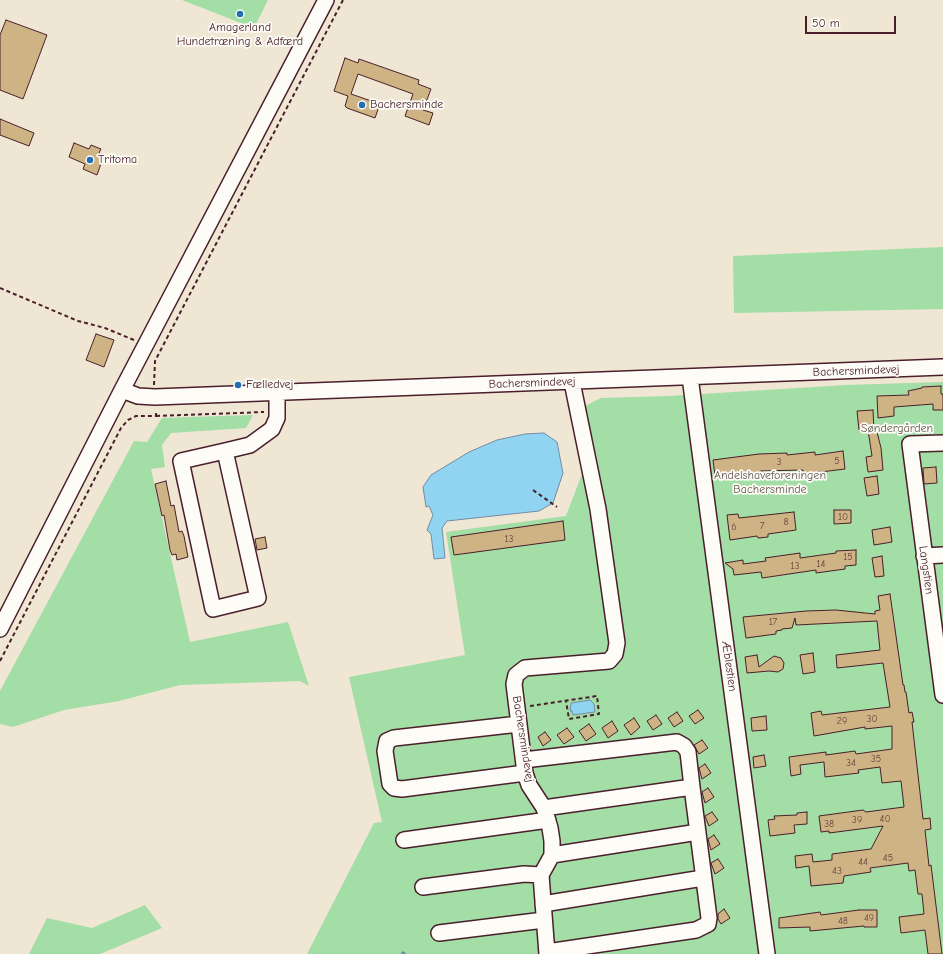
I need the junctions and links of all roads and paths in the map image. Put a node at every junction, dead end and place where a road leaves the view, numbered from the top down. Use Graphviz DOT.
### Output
graph roads {
  1 [pos="326,0"];
  2 [pos="343,0"];
  3 [pos="0,288"];
  4 [pos="145,347"];
  5 [pos="943,367"];
  6 [pos="690,378"];
  7 [pos="572,382"];
  8 [pos="122,390"];
  9 [pos="277,392"];
  10 [pos="155,397"];
  11 [pos="943,443"];
  12 [pos="225,451"];
  13 [pos="534,490"];
  14 [pos="557,507"];
  15 [pos="943,555"];
  16 [pos="924,556"];
  17 [pos="0,629"];
  18 [pos="0,661"];
  19 [pos="941,665"];
  20 [pos="943,695"];
  21 [pos="566,701"];
  22 [pos="517,708"];
  23 [pos="519,724"];
  24 [pos="525,766"];
  25 [pos="692,787"];
  26 [pos="546,814"];
  27 [pos="698,832"];
  28 [pos="404,840"];
  29 [pos="552,855"];
  30 [pos="541,875"];
  31 [pos="703,878"];
  32 [pos="423,887"];
  33 [pos="543,904"];
  34 [pos="544,920"];
  35 [pos="439,933"];
  36 [pos="547,953"];
  37 [pos="768,954"];
  1 -- 4 [label="street"];
  2 -- 10 [label="path"];
  3 -- 4 [label="path"];
  4 -- 8 [label="street"];
  5 -- 6 [label="street, Bachersmindevej"];
  6 -- 7 [label="street, Bachersmindevej"];
  6 -- 37 [label="street, Æblestien"];
  7 -- 9 [label="street, Bachersmindevej"];
  7 -- 22 [label="street, Bachersmindevej"];
  8 -- 10 [label="street, Bachersmindevej"];
  8 -- 17 [label="street"];
  9 -- 10 [label="street, Bachersmindevej"];
  9 -- 12 [label="street"];
  10 -- 18 [label="path"];
  11 -- 16 [label="street, Langstien"];
  12 -- 12 [label="street"];
  13 -- 14 [label="path"];
  15 -- 16 [label="street"];
  16 -- 19 [label="street, Langstien"];
  19 -- 20 [label="street, Langstien"];
  21 -- 21 [label="path"];
  21 -- 22 [label="path"];
  22 -- 23 [label="street, Bachersmindevej"];
  23 -- 24 [label="street, Bachersmindevej"];
  23 -- 24 [label="street"];
  24 -- 25 [label="street"];
  24 -- 26 [label="street, Bachersmindevej"];
  25 -- 26 [label="street"];
  25 -- 27 [label="street"];
  26 -- 28 [label="street"];
  26 -- 29 [label="street, Bachersmindevej"];
  27 -- 29 [label="street"];
  27 -- 31 [label="street"];
  29 -- 30 [label="street"];
  30 -- 32 [label="street"];
  30 -- 33 [label="street"];
  31 -- 33 [label="street"];
  31 -- 36 [label="street"];
  33 -- 34 [label="street"];
  34 -- 35 [label="street"];
  34 -- 36 [label="street"];
}
